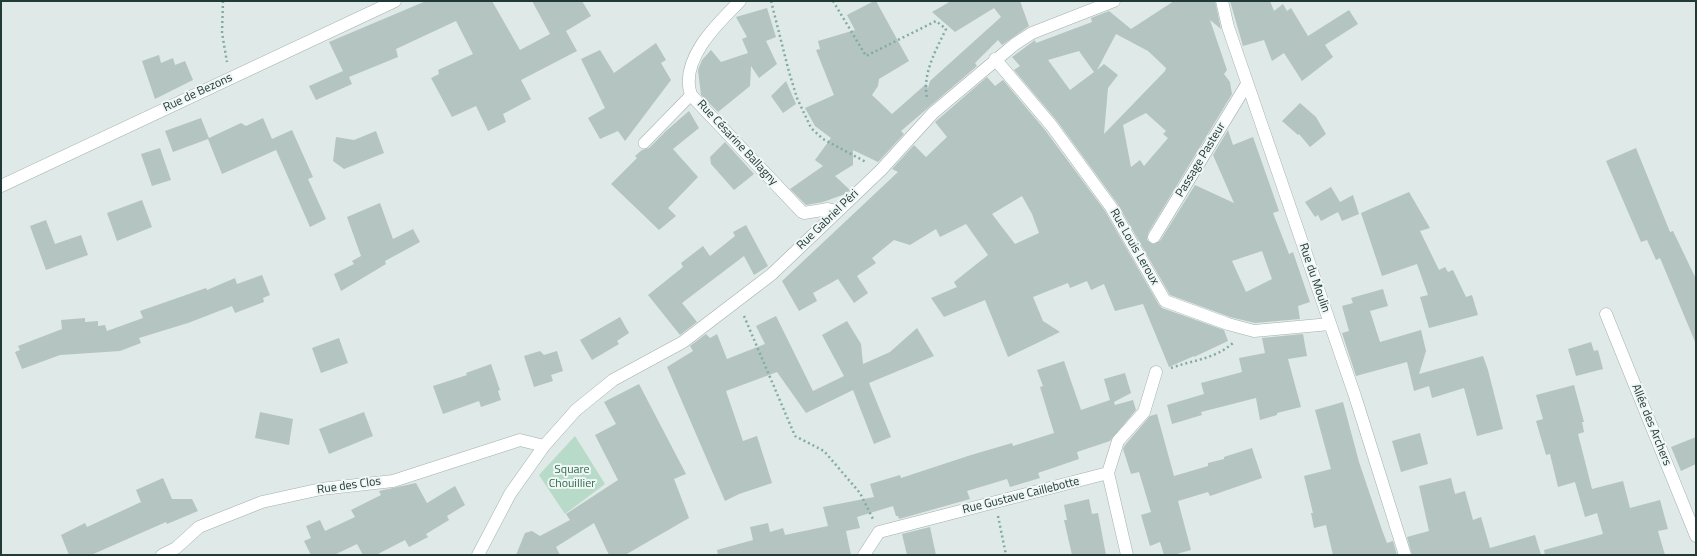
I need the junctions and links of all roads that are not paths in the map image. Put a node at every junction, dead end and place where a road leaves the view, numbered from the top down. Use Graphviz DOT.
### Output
graph roads {
  1 [pos="395,1"];
  2 [pos="740,1"];
  3 [pos="1114,1"];
  4 [pos="1222,1"];
  5 [pos="995,59"];
  6 [pos="1248,84"];
  7 [pos="691,95"];
  8 [pos="644,143"];
  9 [pos="1,186"];
  10 [pos="838,211"];
  11 [pos="1154,237"];
  12 [pos="1606,314"];
  13 [pos="1330,324"];
  14 [pos="1156,372"];
  15 [pos="544,446"];
  16 [pos="1108,473"];
  17 [pos="1696,536"];
  18 [pos="480,554"];
  19 [pos="162,555"];
  20 [pos="864,555"];
  21 [pos="1127,555"];
  22 [pos="1405,555"];
  1 -- 9 [label="street, Rue de Bezons"];
  2 -- 7 [label="street, Rue Césarine Ballagny"];
  3 -- 5 [label="street, Rue Gabriel Péri"];
  4 -- 6 [label="street, Rue du Moulin"];
  5 -- 10 [label="street, Rue Gabriel Péri"];
  5 -- 13 [label="street, Rue Louis Leroux"];
  6 -- 11 [label="street, Passage Pasteur"];
  6 -- 13 [label="street, Rue du Moulin"];
  7 -- 8 [label="lane"];
  7 -- 10 [label="street, Rue Césarine Ballagny"];
  10 -- 15 [label="street, Rue Gabriel Péri"];
  12 -- 17 [label="street, Allée des Archers"];
  13 -- 22 [label="street, Rue du Moulin"];
  14 -- 16 [label="street"];
  15 -- 18 [label="street, Rue Gabriel Péri"];
  15 -- 19 [label="street, Rue des Clos"];
  16 -- 20 [label="street, Rue Gustave Caillebotte"];
  16 -- 21 [label="street"];
}
